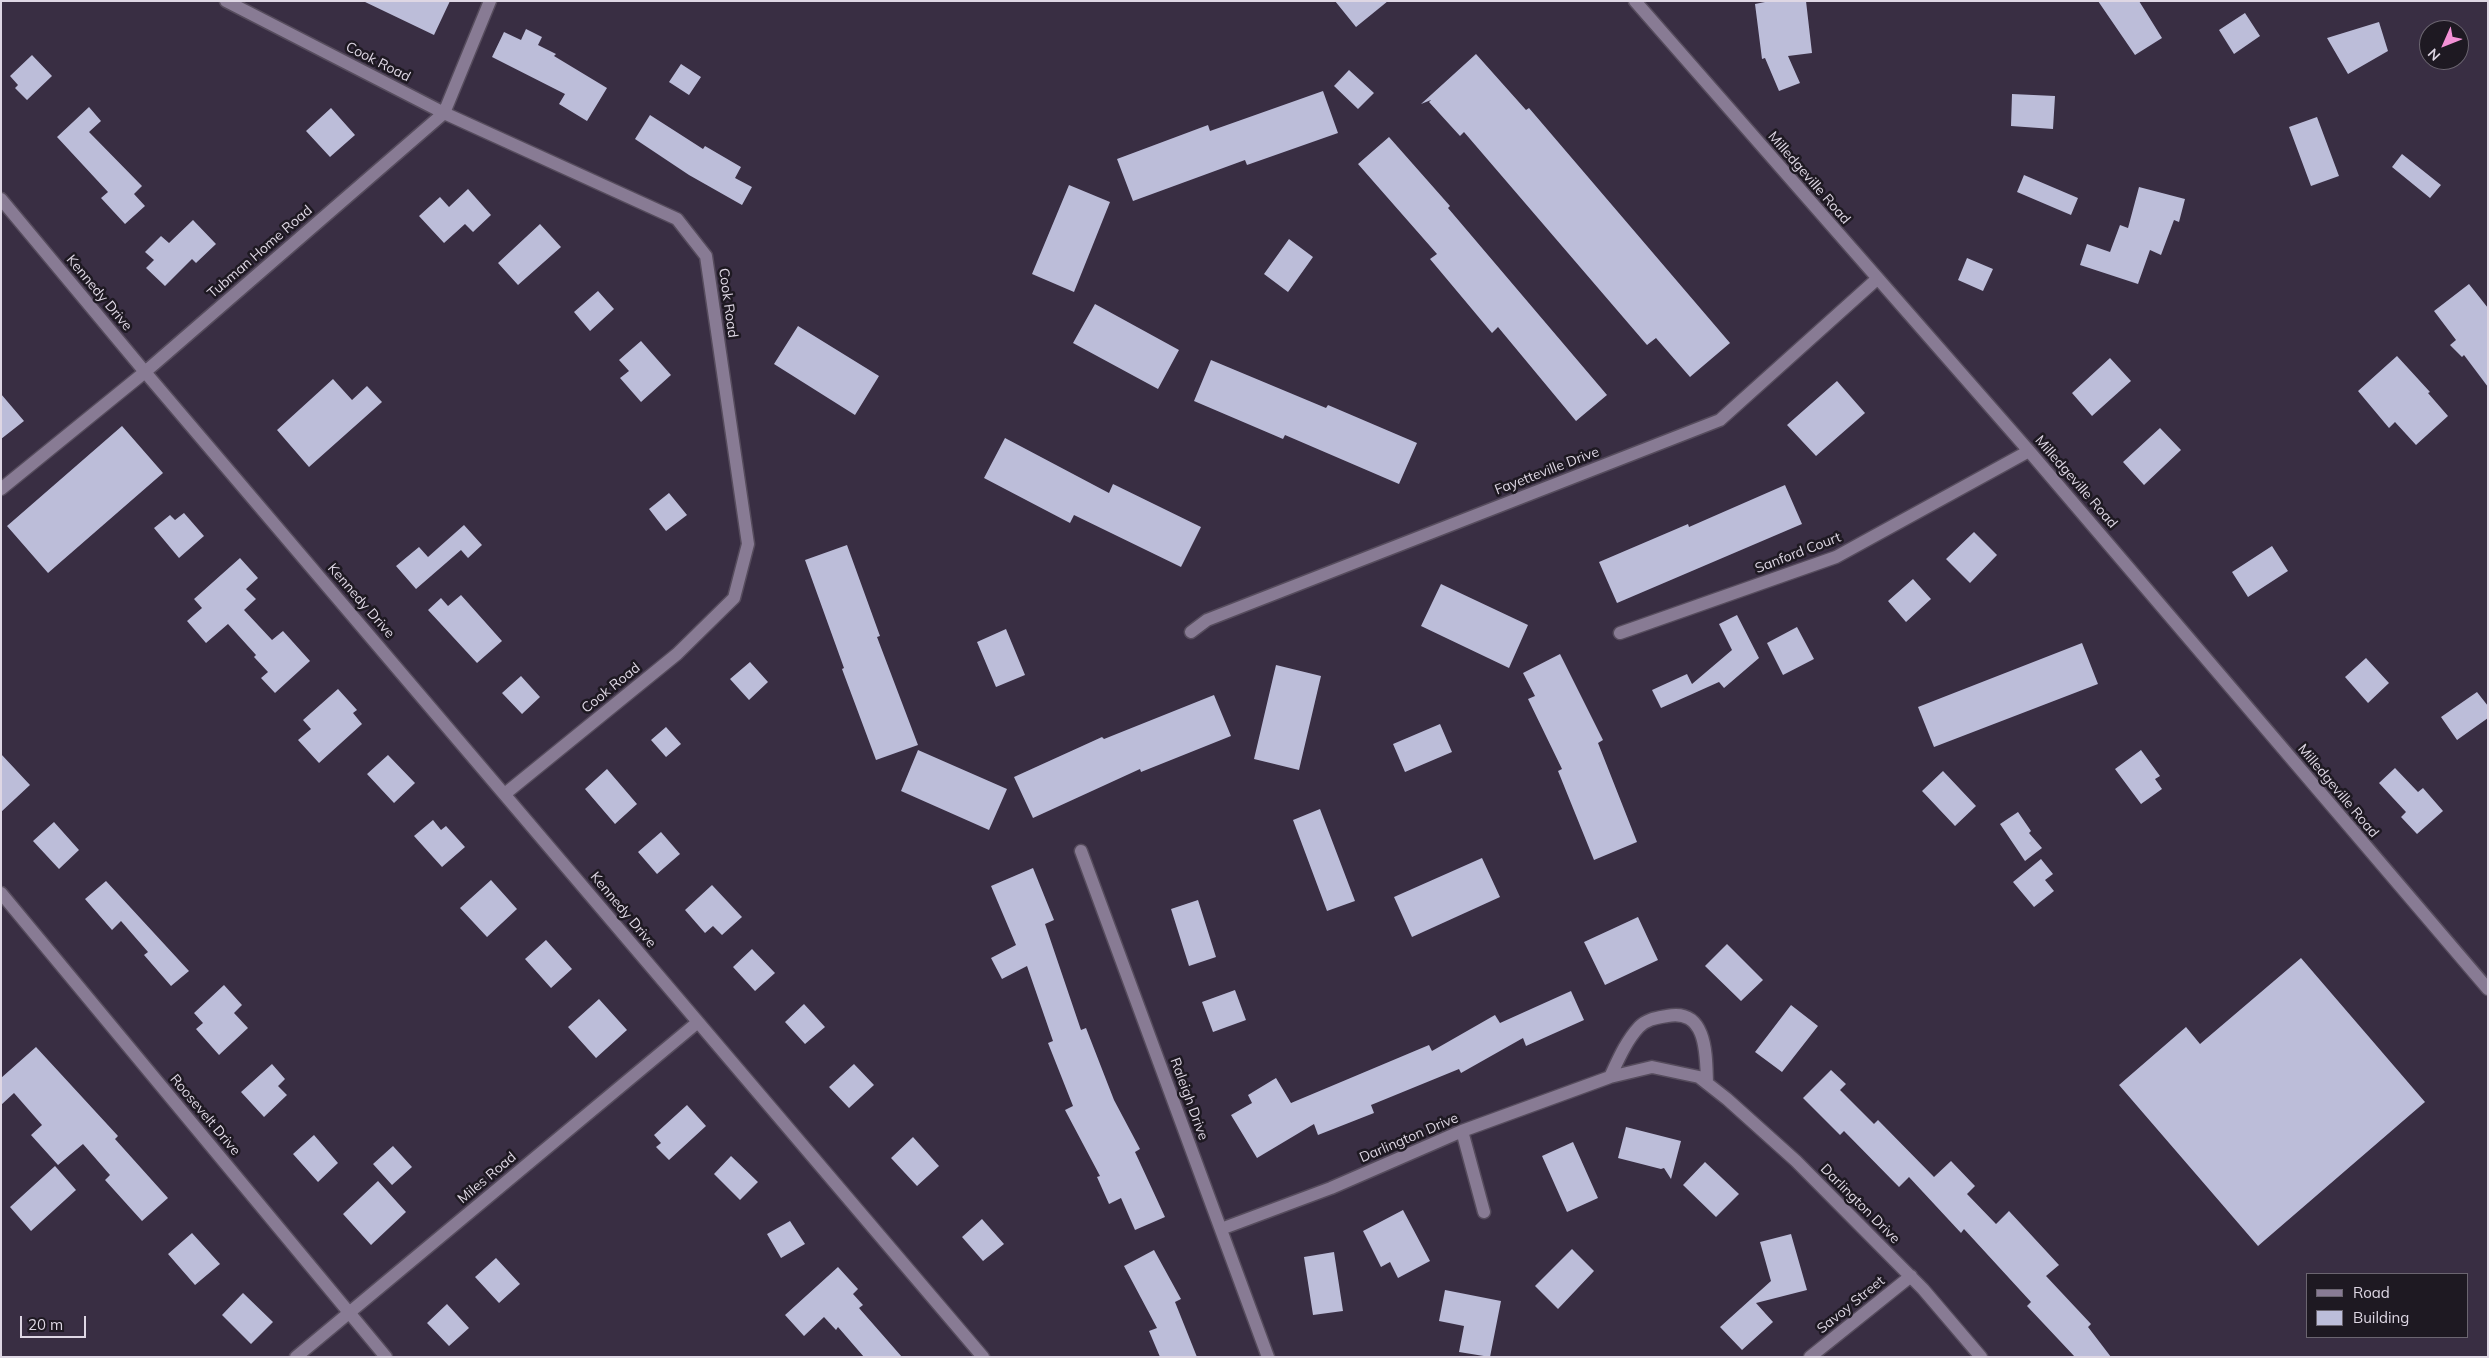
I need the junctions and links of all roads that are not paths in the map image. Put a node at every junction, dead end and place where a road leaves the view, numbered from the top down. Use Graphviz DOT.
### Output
graph roads {
  1 [pos="226,1"];
  2 [pos="490,1"];
  3 [pos="1634,1"];
  4 [pos="444,113"];
  5 [pos="1,199"];
  6 [pos="1877,279"];
  7 [pos="146,372"];
  8 [pos="2029,451"];
  9 [pos="1,489"];
  10 [pos="1191,632"];
  11 [pos="1620,633"];
  12 [pos="506,793"];
  13 [pos="1081,851"];
  14 [pos="1,893"];
  15 [pos="2488,988"];
  16 [pos="698,1022"];
  17 [pos="1610,1077"];
  18 [pos="1707,1083"];
  19 [pos="1462,1131"];
  20 [pos="1484,1212"];
  21 [pos="1221,1229"];
  22 [pos="1911,1276"];
  23 [pos="349,1312"];
  24 [pos="296,1357"];
  25 [pos="386,1357"];
  26 [pos="983,1357"];
  27 [pos="1268,1357"];
  28 [pos="1810,1357"];
  29 [pos="1981,1357"];
  1 -- 4 [label="street, Cook Road"];
  2 -- 4 [label="street, Tubman Home Road"];
  3 -- 6 [label="street, Milledgeville Road"];
  4 -- 7 [label="street, Tubman Home Road"];
  4 -- 12 [label="street, Cook Road"];
  5 -- 7 [label="street, Kennedy Drive"];
  6 -- 8 [label="street, Milledgeville Road"];
  6 -- 10 [label="street, Fayetteville Drive"];
  7 -- 9 [label="street, Tubman Home Road"];
  7 -- 12 [label="street, Kennedy Drive"];
  8 -- 11 [label="street, Sanford Court"];
  8 -- 15 [label="street, Milledgeville Road"];
  12 -- 16 [label="street, Kennedy Drive"];
  13 -- 21 [label="street, Raleigh Drive"];
  14 -- 23 [label="street, Roosevelt Drive"];
  16 -- 23 [label="street, Miles Road"];
  16 -- 26 [label="street, Kennedy Drive"];
  17 -- 18 [label="street, Darlington Drive"];
  17 -- 18 [label="street"];
  17 -- 19 [label="street, Darlington Drive"];
  18 -- 22 [label="street, Darlington Drive"];
  19 -- 20 [label="street"];
  19 -- 21 [label="street, Darlington Drive"];
  21 -- 27 [label="street, Raleigh Drive"];
  22 -- 28 [label="street, Savoy Street"];
  22 -- 29 [label="street, Darlington Drive"];
  23 -- 24 [label="street, Miles Road"];
  23 -- 25 [label="street, Roosevelt Drive"];
}
